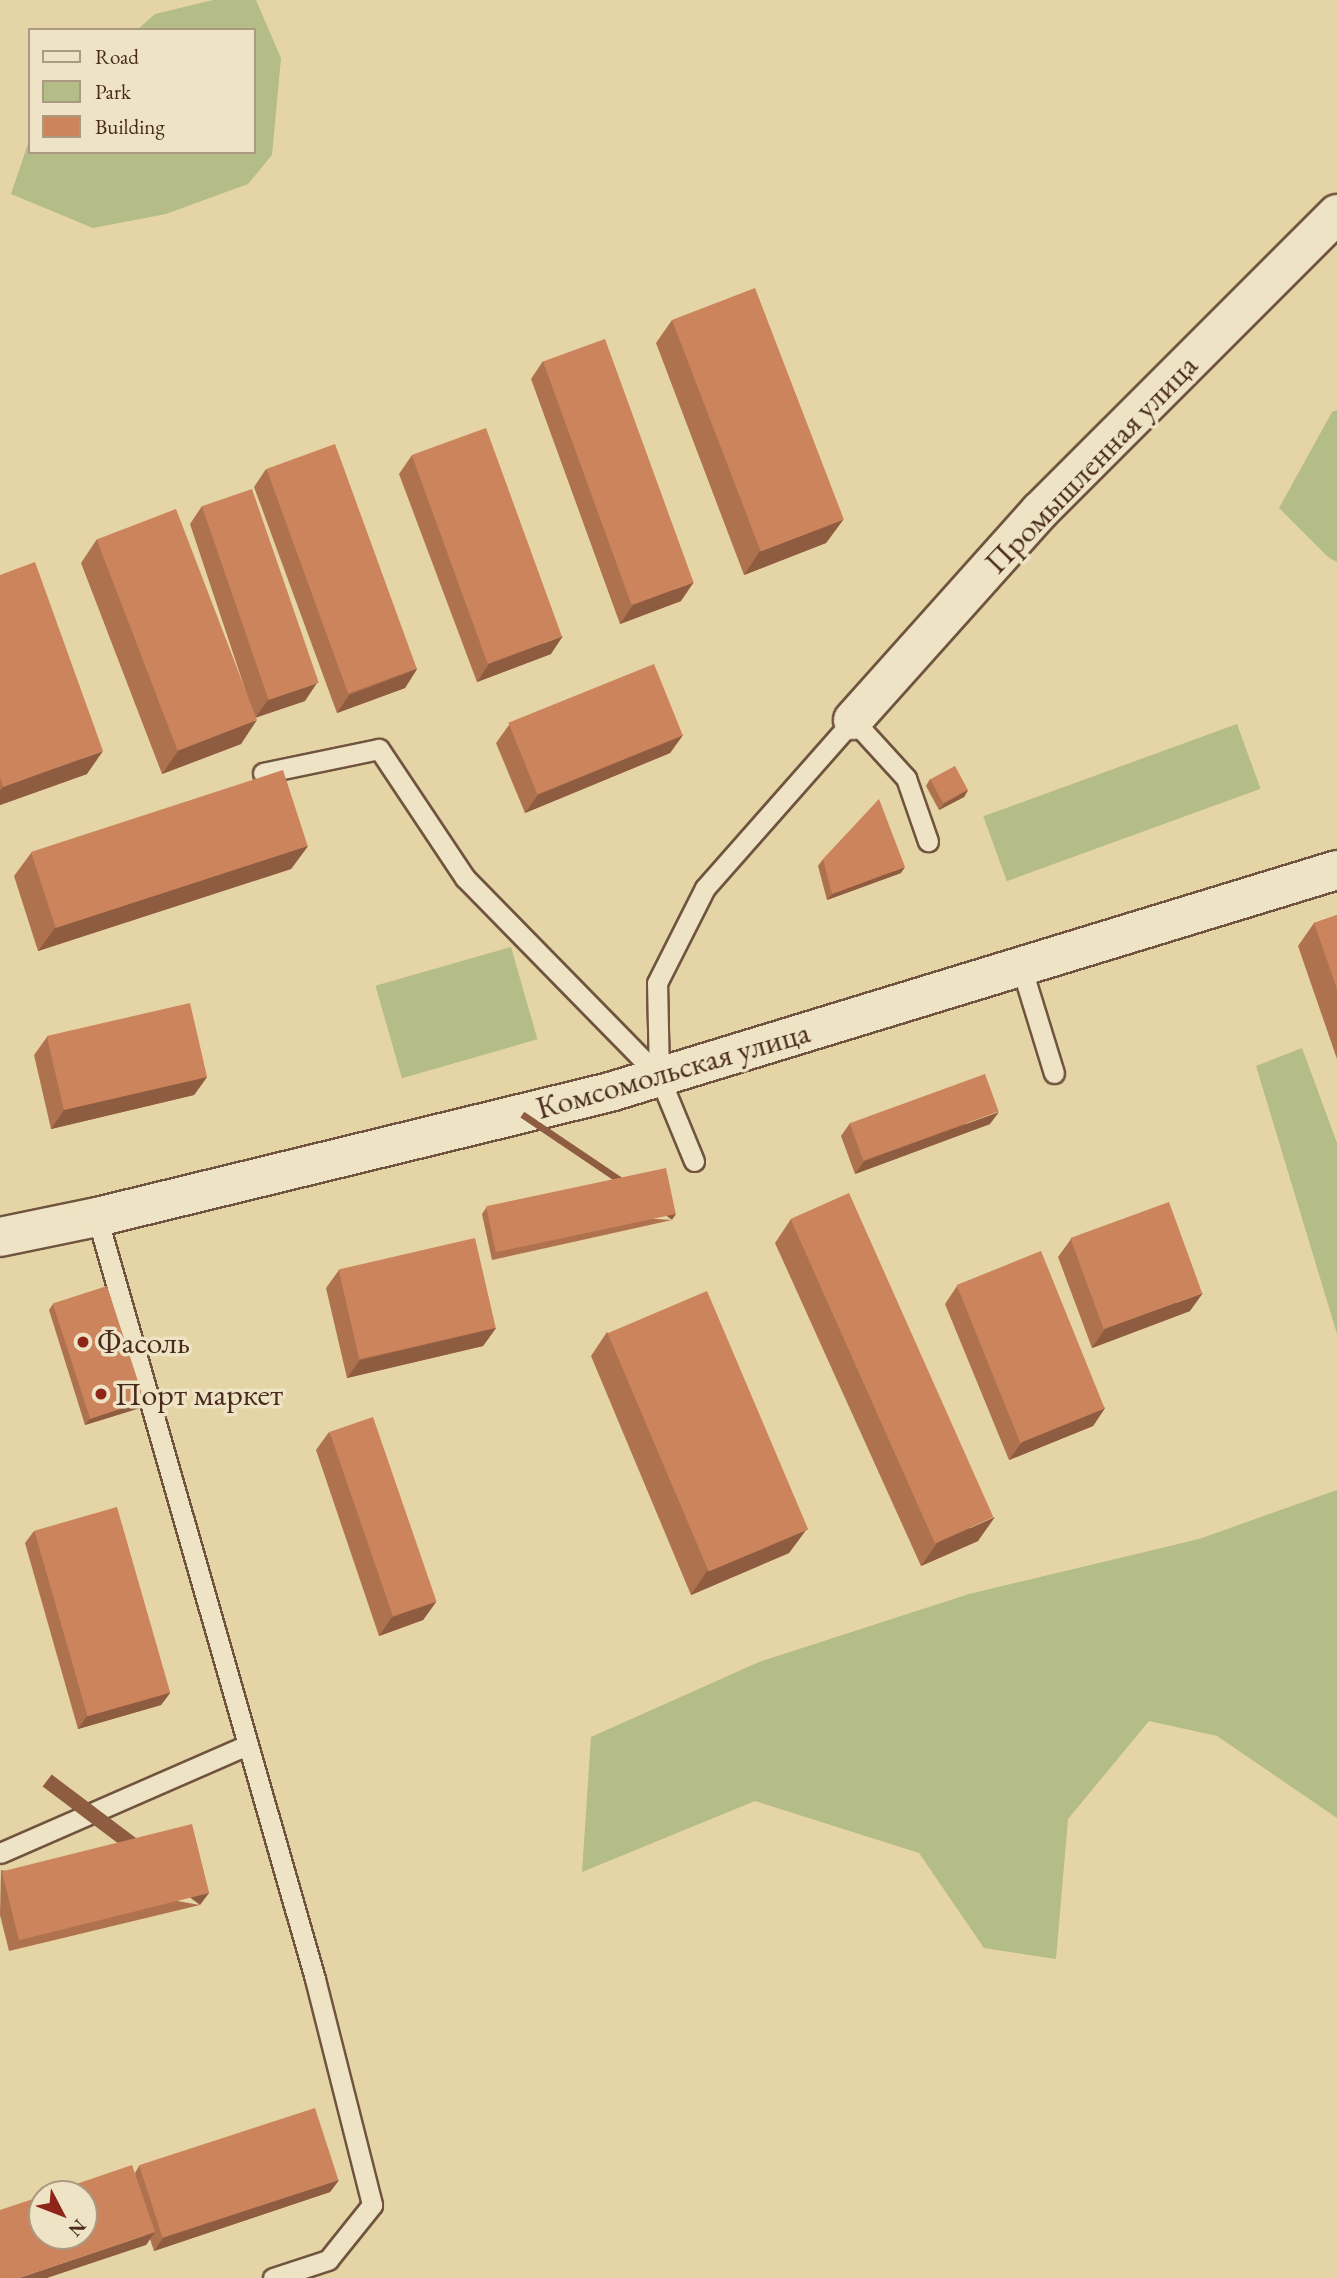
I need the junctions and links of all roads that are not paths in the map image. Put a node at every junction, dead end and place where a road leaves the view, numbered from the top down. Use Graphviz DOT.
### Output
graph roads {
  1 [pos="1337,214"];
  2 [pos="853,720"];
  3 [pos="263,773"];
  4 [pos="928,841"];
  5 [pos="1337,870"];
  6 [pos="1021,966"];
  7 [pos="1054,1073"];
  8 [pos="659,1076"];
  9 [pos="694,1161"];
  10 [pos="97,1217"];
  11 [pos="0,1237"];
  12 [pos="247,1745"];
  13 [pos="0,1853"];
  14 [pos="273,2278"];
  1 -- 2 [label="street, Промышленная улица"];
  2 -- 4 [label="lane"];
  2 -- 8 [label="lane"];
  3 -- 8 [label="lane"];
  5 -- 6 [label="street, Комсомольская улица"];
  6 -- 7 [label="lane"];
  6 -- 8 [label="street, Комсомольская улица"];
  8 -- 9 [label="lane"];
  8 -- 10 [label="street, Комсомольская улица"];
  10 -- 11 [label="street, Комсомольская улица"];
  10 -- 12 [label="lane"];
  12 -- 13 [label="lane"];
  12 -- 14 [label="lane"];
}
